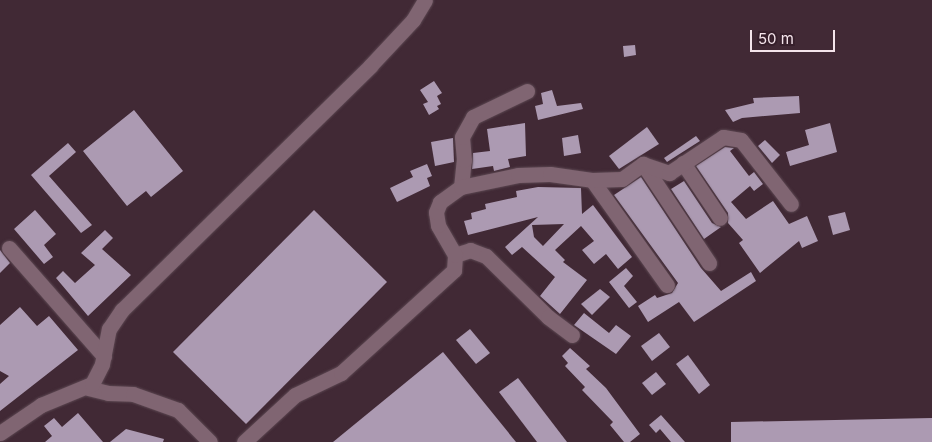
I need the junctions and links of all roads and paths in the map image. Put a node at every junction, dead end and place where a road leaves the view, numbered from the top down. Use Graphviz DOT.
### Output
graph roads {
  1 [pos="425,0"];
  2 [pos="527,91"];
  3 [pos="683,163"];
  4 [pos="643,164"];
  5 [pos="592,180"];
  6 [pos="461,187"];
  7 [pos="791,204"];
  8 [pos="720,218"];
  9 [pos="9,248"];
  10 [pos="455,255"];
  11 [pos="709,263"];
  12 [pos="667,285"];
  13 [pos="572,335"];
  14 [pos="104,356"];
  15 [pos="88,388"];
  16 [pos="0,433"];
  17 [pos="8,442"];
  18 [pos="210,442"];
  19 [pos="244,442"];
  1 -- 14 [label="street"];
  2 -- 6 [label="street"];
  3 -- 4 [label="street"];
  3 -- 7 [label="street"];
  3 -- 8 [label="street"];
  4 -- 5 [label="street"];
  4 -- 11 [label="street"];
  5 -- 6 [label="street"];
  5 -- 12 [label="street"];
  6 -- 10 [label="street"];
  9 -- 14 [label="street"];
  10 -- 13 [label="street"];
  10 -- 19 [label="street"];
  14 -- 15 [label="street"];
  15 -- 16 [label="street"];
  15 -- 18 [label="street"];
  16 -- 17 [label="street"];
}
